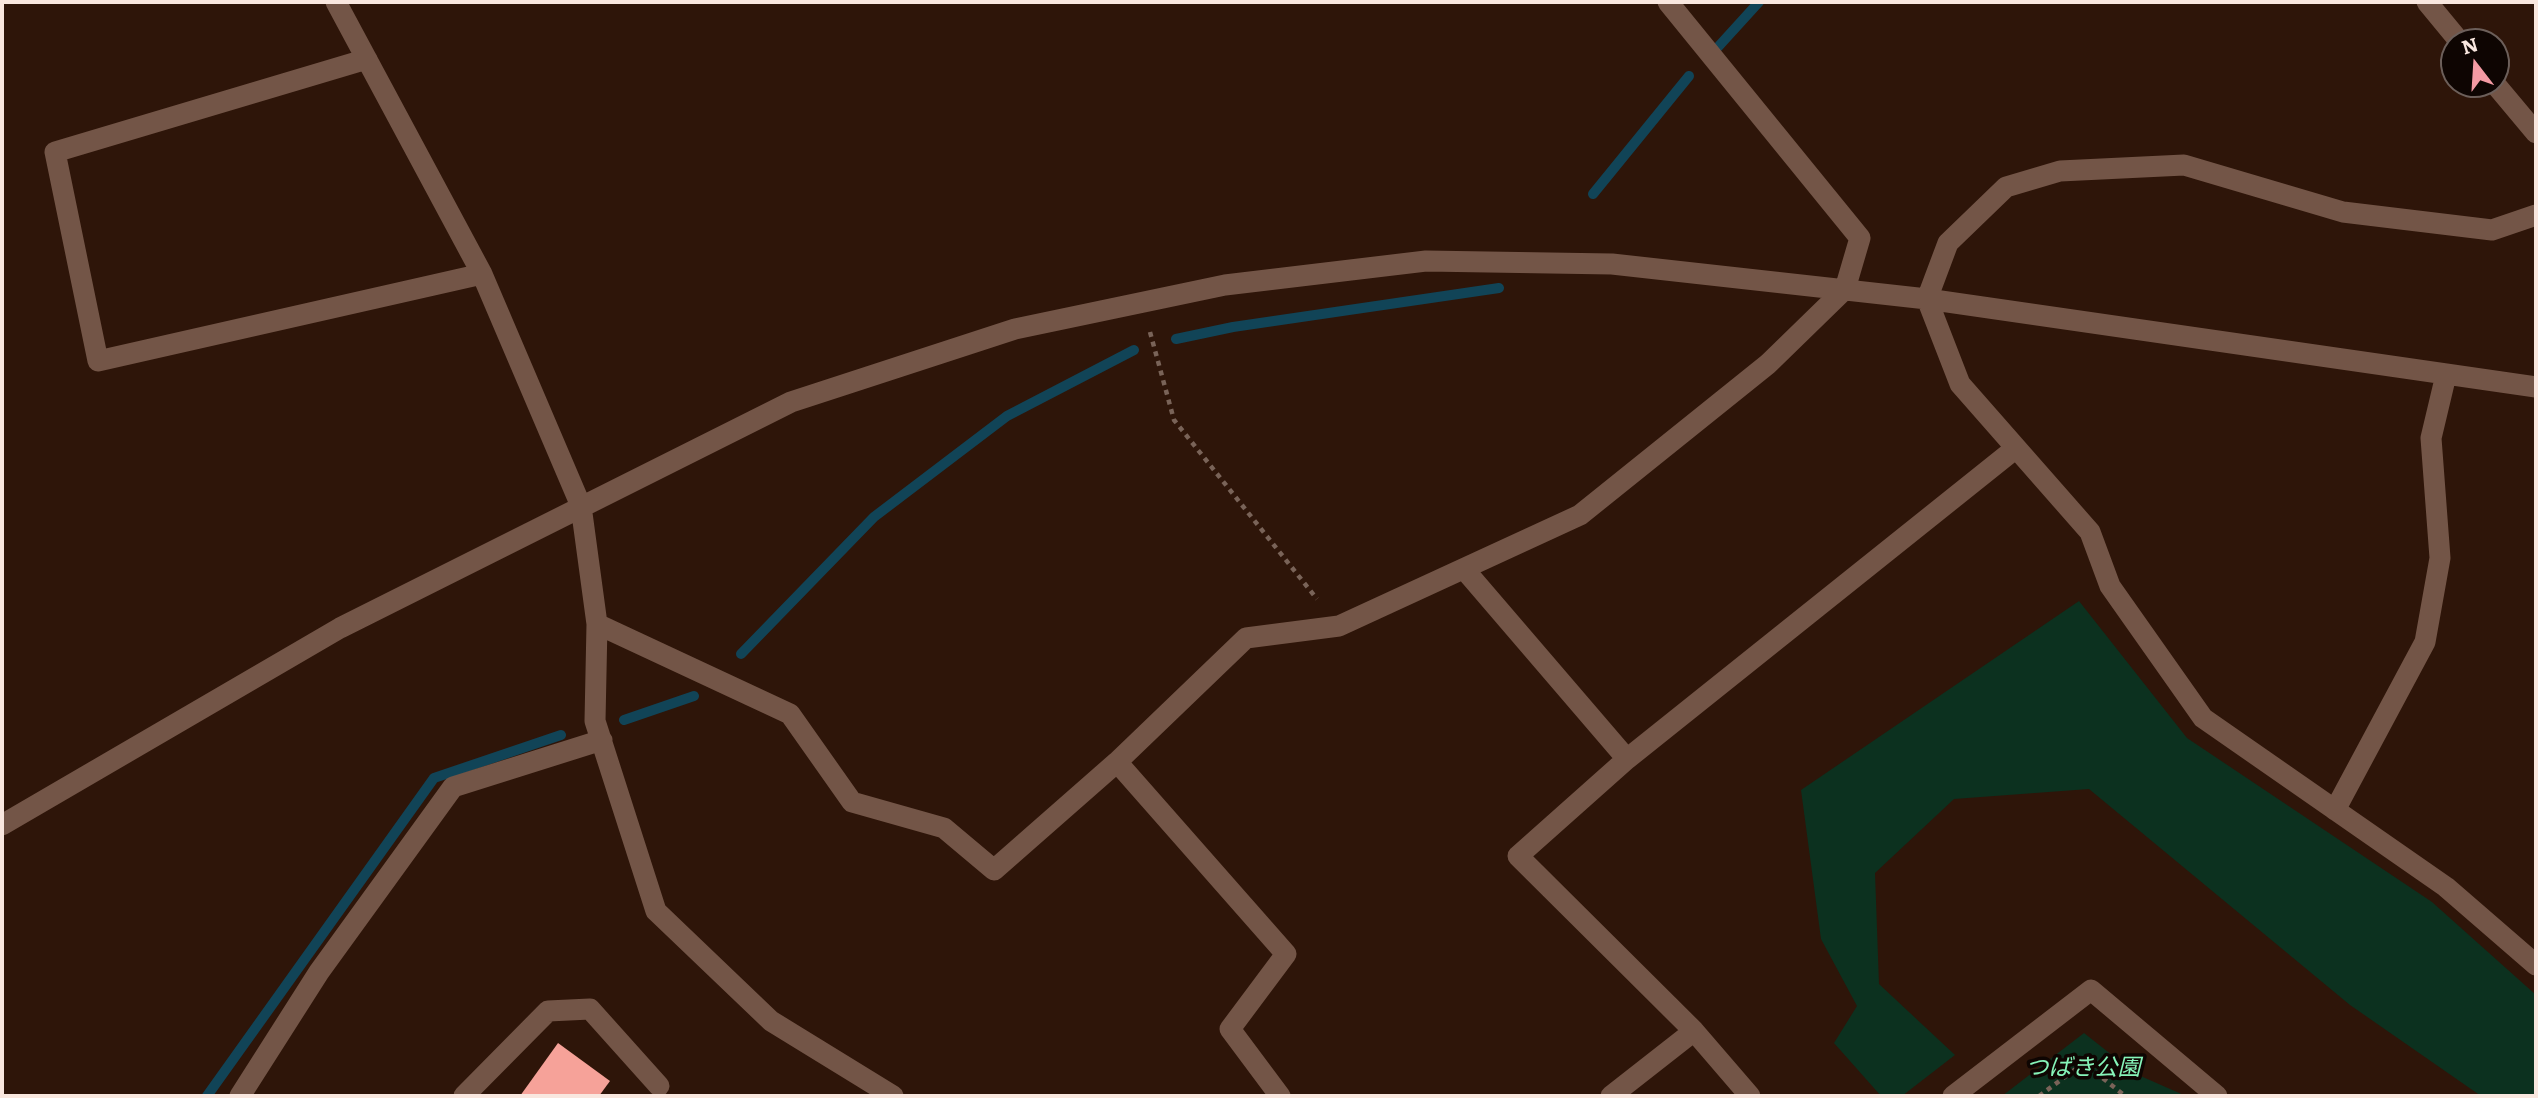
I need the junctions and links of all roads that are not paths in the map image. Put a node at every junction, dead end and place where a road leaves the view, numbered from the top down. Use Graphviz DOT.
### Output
graph roads {
  1 [pos="337,2"];
  2 [pos="1668,2"];
  3 [pos="2427,2"];
  4 [pos="2448,28"];
  5 [pos="367,59"];
  6 [pos="2507,98"];
  7 [pos="2536,133"];
  8 [pos="2536,215"];
  9 [pos="482,274"];
  10 [pos="1846,289"];
  11 [pos="1927,299"];
  12 [pos="2446,375"];
  13 [pos="2536,387"];
  14 [pos="2016,448"];
  15 [pos="581,506"];
  16 [pos="1464,569"];
  17 [pos="597,624"];
  18 [pos="601,740"];
  19 [pos="1627,759"];
  20 [pos="1117,762"];
  21 [pos="2335,810"];
  22 [pos="2,825"];
  23 [pos="2536,965"];
  24 [pos="1694,1031"];
  25 [pos="659,1086"];
  26 [pos="240,1096"];
  27 [pos="464,1096"];
  28 [pos="893,1096"];
  29 [pos="1280,1096"];
  30 [pos="1611,1096"];
  31 [pos="1750,1096"];
  32 [pos="1953,1096"];
  33 [pos="2217,1096"];
  1 -- 5 [label="street"];
  2 -- 10 [label="street"];
  3 -- 4 [label="street"];
  5 -- 9 [label="street"];
  5 -- 9 [label="street"];
  6 -- 7 [label="street"];
  8 -- 11 [label="street"];
  9 -- 15 [label="street"];
  10 -- 11 [label="street"];
  10 -- 15 [label="street"];
  10 -- 16 [label="street"];
  11 -- 12 [label="street"];
  11 -- 14 [label="street"];
  12 -- 13 [label="street"];
  12 -- 21 [label="street"];
  14 -- 19 [label="street"];
  14 -- 21 [label="street"];
  15 -- 17 [label="street"];
  15 -- 22 [label="street"];
  16 -- 19 [label="street"];
  16 -- 20 [label="street"];
  17 -- 18 [label="street"];
  17 -- 20 [label="street"];
  18 -- 26 [label="street"];
  18 -- 28 [label="street"];
  19 -- 24 [label="street"];
  20 -- 29 [label="street"];
  21 -- 23 [label="street"];
  24 -- 30 [label="street"];
  24 -- 31 [label="street"];
  25 -- 27 [label="street"];
  32 -- 33 [label="street"];
}
